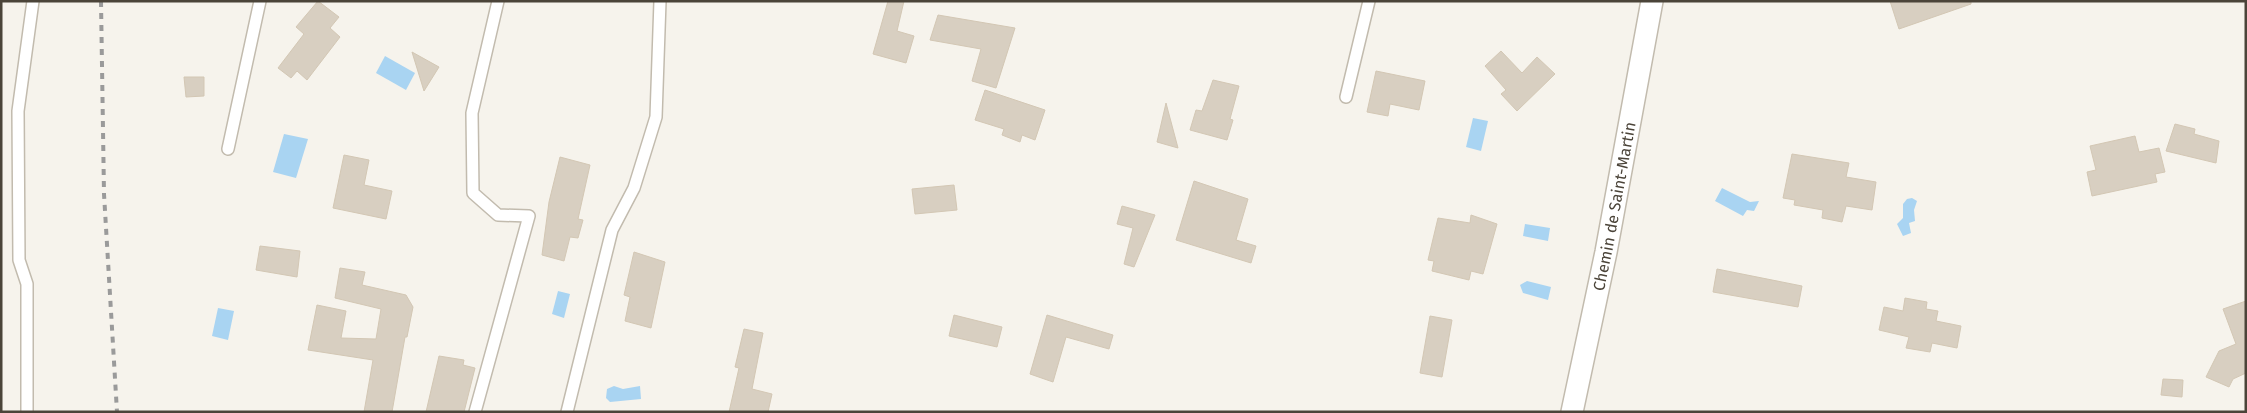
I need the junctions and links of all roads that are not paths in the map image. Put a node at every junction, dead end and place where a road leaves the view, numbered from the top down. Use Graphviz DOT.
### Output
graph roads {
  1 [pos="33,1"];
  2 [pos="260,1"];
  3 [pos="498,1"];
  4 [pos="660,1"];
  5 [pos="1369,1"];
  6 [pos="1652,1"];
  7 [pos="1346,97"];
  8 [pos="228,148"];
  9 [pos="27,412"];
  10 [pos="475,412"];
  11 [pos="567,412"];
  12 [pos="1572,412"];
  1 -- 9 [label="lane"];
  2 -- 8 [label="lane"];
  3 -- 10 [label="lane"];
  4 -- 11 [label="lane"];
  5 -- 7 [label="lane"];
  6 -- 12 [label="street, Chemin de Saint-Martin"];
}
